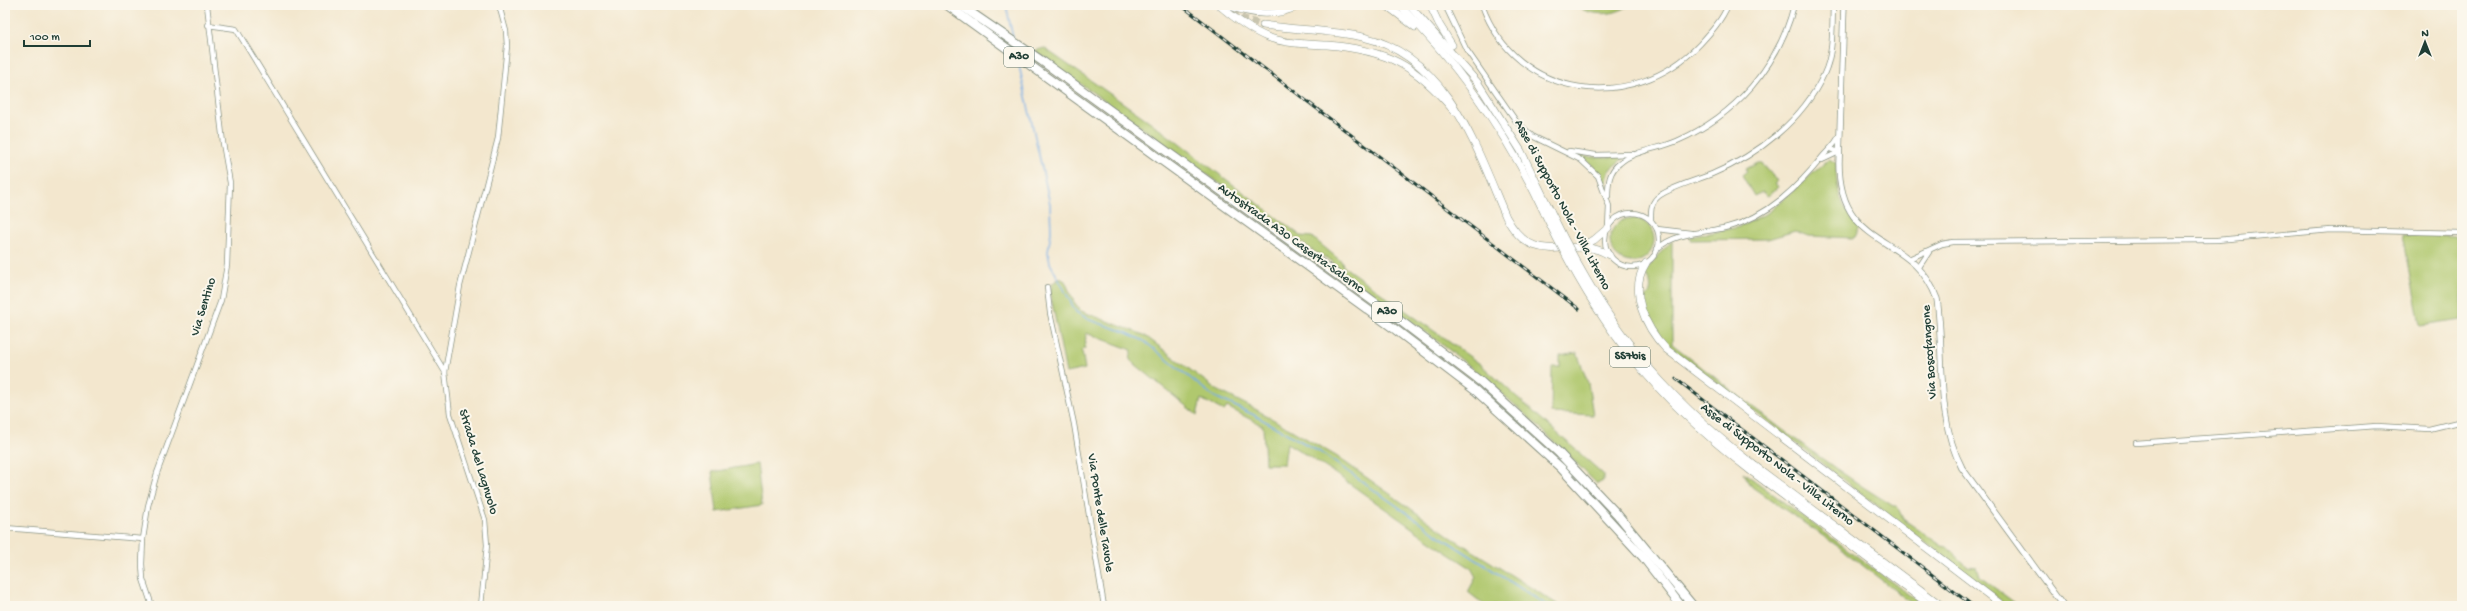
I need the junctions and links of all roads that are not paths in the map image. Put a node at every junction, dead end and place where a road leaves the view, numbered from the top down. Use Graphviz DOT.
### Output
graph roads {
  1 [pos="207,5"];
  2 [pos="499,5"];
  3 [pos="947,5"];
  4 [pos="960,5"];
  5 [pos="1219,5"];
  6 [pos="1228,5"];
  7 [pos="1300,5"];
  8 [pos="1386,5"];
  9 [pos="1399,5"];
  10 [pos="1409,5"];
  11 [pos="1430,5"];
  12 [pos="1445,5"];
  13 [pos="1482,5"];
  14 [pos="1728,5"];
  15 [pos="1794,5"];
  16 [pos="1833,5"];
  17 [pos="1844,5"];
  18 [pos="208,25"];
  19 [pos="1263,25"];
  20 [pos="1443,54"];
  21 [pos="1478,83"];
  22 [pos="1462,121"];
  23 [pos="1840,134"];
  24 [pos="1560,149"];
  25 [pos="1831,149"];
  26 [pos="1839,152"];
  27 [pos="1637,154"];
  28 [pos="1831,157"];
  29 [pos="1839,163"];
  30 [pos="1817,164"];
  31 [pos="1608,199"];
  32 [pos="1548,213"];
  33 [pos="1651,221"];
  34 [pos="1608,228"];
  35 [pos="1657,229"];
  36 [pos="1701,233"];
  37 [pos="2462,233"];
  38 [pos="1576,248"];
  39 [pos="1657,249"];
  40 [pos="1930,251"];
  41 [pos="1609,254"];
  42 [pos="1909,259"];
  43 [pos="1646,263"];
  44 [pos="1919,267"];
  45 [pos="1047,287"];
  46 [pos="445,372"];
  47 [pos="2462,421"];
  48 [pos="2136,443"];
  49 [pos="1753,468"];
  50 [pos="5,528"];
  51 [pos="143,539"];
  52 [pos="152,606"];
  53 [pos="481,606"];
  54 [pos="1104,606"];
  55 [pos="1681,606"];
  56 [pos="1693,606"];
  57 [pos="1931,606"];
  58 [pos="1942,606"];
  59 [pos="2003,606"];
  60 [pos="2063,606"];
  1 -- 18 [label="street, Via Sentino"];
  2 -- 46 [label="street"];
  3 -- 55 [label="highway, Autostrada A30 Caserta-Salerno / A30"];
  4 -- 56 [label="highway, Autostrada A30 Caserta-Salerno / A30"];
  5 -- 22 [label="highway"];
  6 -- 7 [label="highway"];
  8 -- 20 [label="highway"];
  9 -- 20 [label="highway, Asse di Supporto Nola - Villa Literno / SS7bis"];
  10 -- 21 [label="highway, Asse di Supporto Nola - Villa Literno / SS7bis"];
  11 -- 21 [label="highway"];
  12 -- 24 [label="street"];
  13 -- 14 [label="street"];
  15 -- 27 [label="street"];
  16 -- 33 [label="street"];
  17 -- 23 [label="street, Via Boscofangone"];
  18 -- 46 [label="street"];
  18 -- 51 [label="street, Via Sentino"];
  19 -- 22 [label="highway"];
  20 -- 32 [label="highway, Asse di Supporto Nola - Villa Literno / SS7bis"];
  21 -- 32 [label="highway, Asse di Supporto Nola - Villa Literno / SS7bis"];
  22 -- 38 [label="highway"];
  23 -- 25 [label="street"];
  23 -- 26 [label="street, Via Boscofangone"];
  24 -- 27 [label="street"];
  24 -- 31 [label="street"];
  25 -- 26 [label="street"];
  25 -- 30 [label="street"];
  26 -- 28 [label="street"];
  26 -- 29 [label="street, Via Boscofangone"];
  27 -- 31 [label="street"];
  28 -- 29 [label="street"];
  28 -- 30 [label="street"];
  29 -- 42 [label="street, Via Boscofangone"];
  30 -- 36 [label="street"];
  31 -- 34 [label="street"];
  32 -- 49 [label="highway, Asse di Supporto Nola - Villa Literno / SS7bis, bridge"];
  33 -- 34 [label="street"];
  33 -- 35 [label="street"];
  34 -- 38 [label="highway"];
  34 -- 41 [label="street"];
  35 -- 36 [label="street"];
  35 -- 39 [label="street"];
  36 -- 39 [label="street"];
  37 -- 40 [label="street"];
  38 -- 41 [label="highway"];
  39 -- 43 [label="street"];
  40 -- 42 [label="street"];
  40 -- 44 [label="street"];
  41 -- 43 [label="street"];
  42 -- 44 [label="street, Via Boscofangone"];
  43 -- 59 [label="highway"];
  44 -- 60 [label="street, Via Boscofangone"];
  45 -- 54 [label="street, Via Ponte delle Tavole"];
  46 -- 53 [label="street, Strada del Lagnuolo"];
  47 -- 48 [label="street"];
  49 -- 57 [label="highway, Asse di Supporto Nola - Villa Literno / SS7bis"];
  49 -- 58 [label="highway, Asse di Supporto Nola - Villa Literno / SS7bis"];
  50 -- 51 [label="street"];
  51 -- 52 [label="street, Via Sentino"];
}
